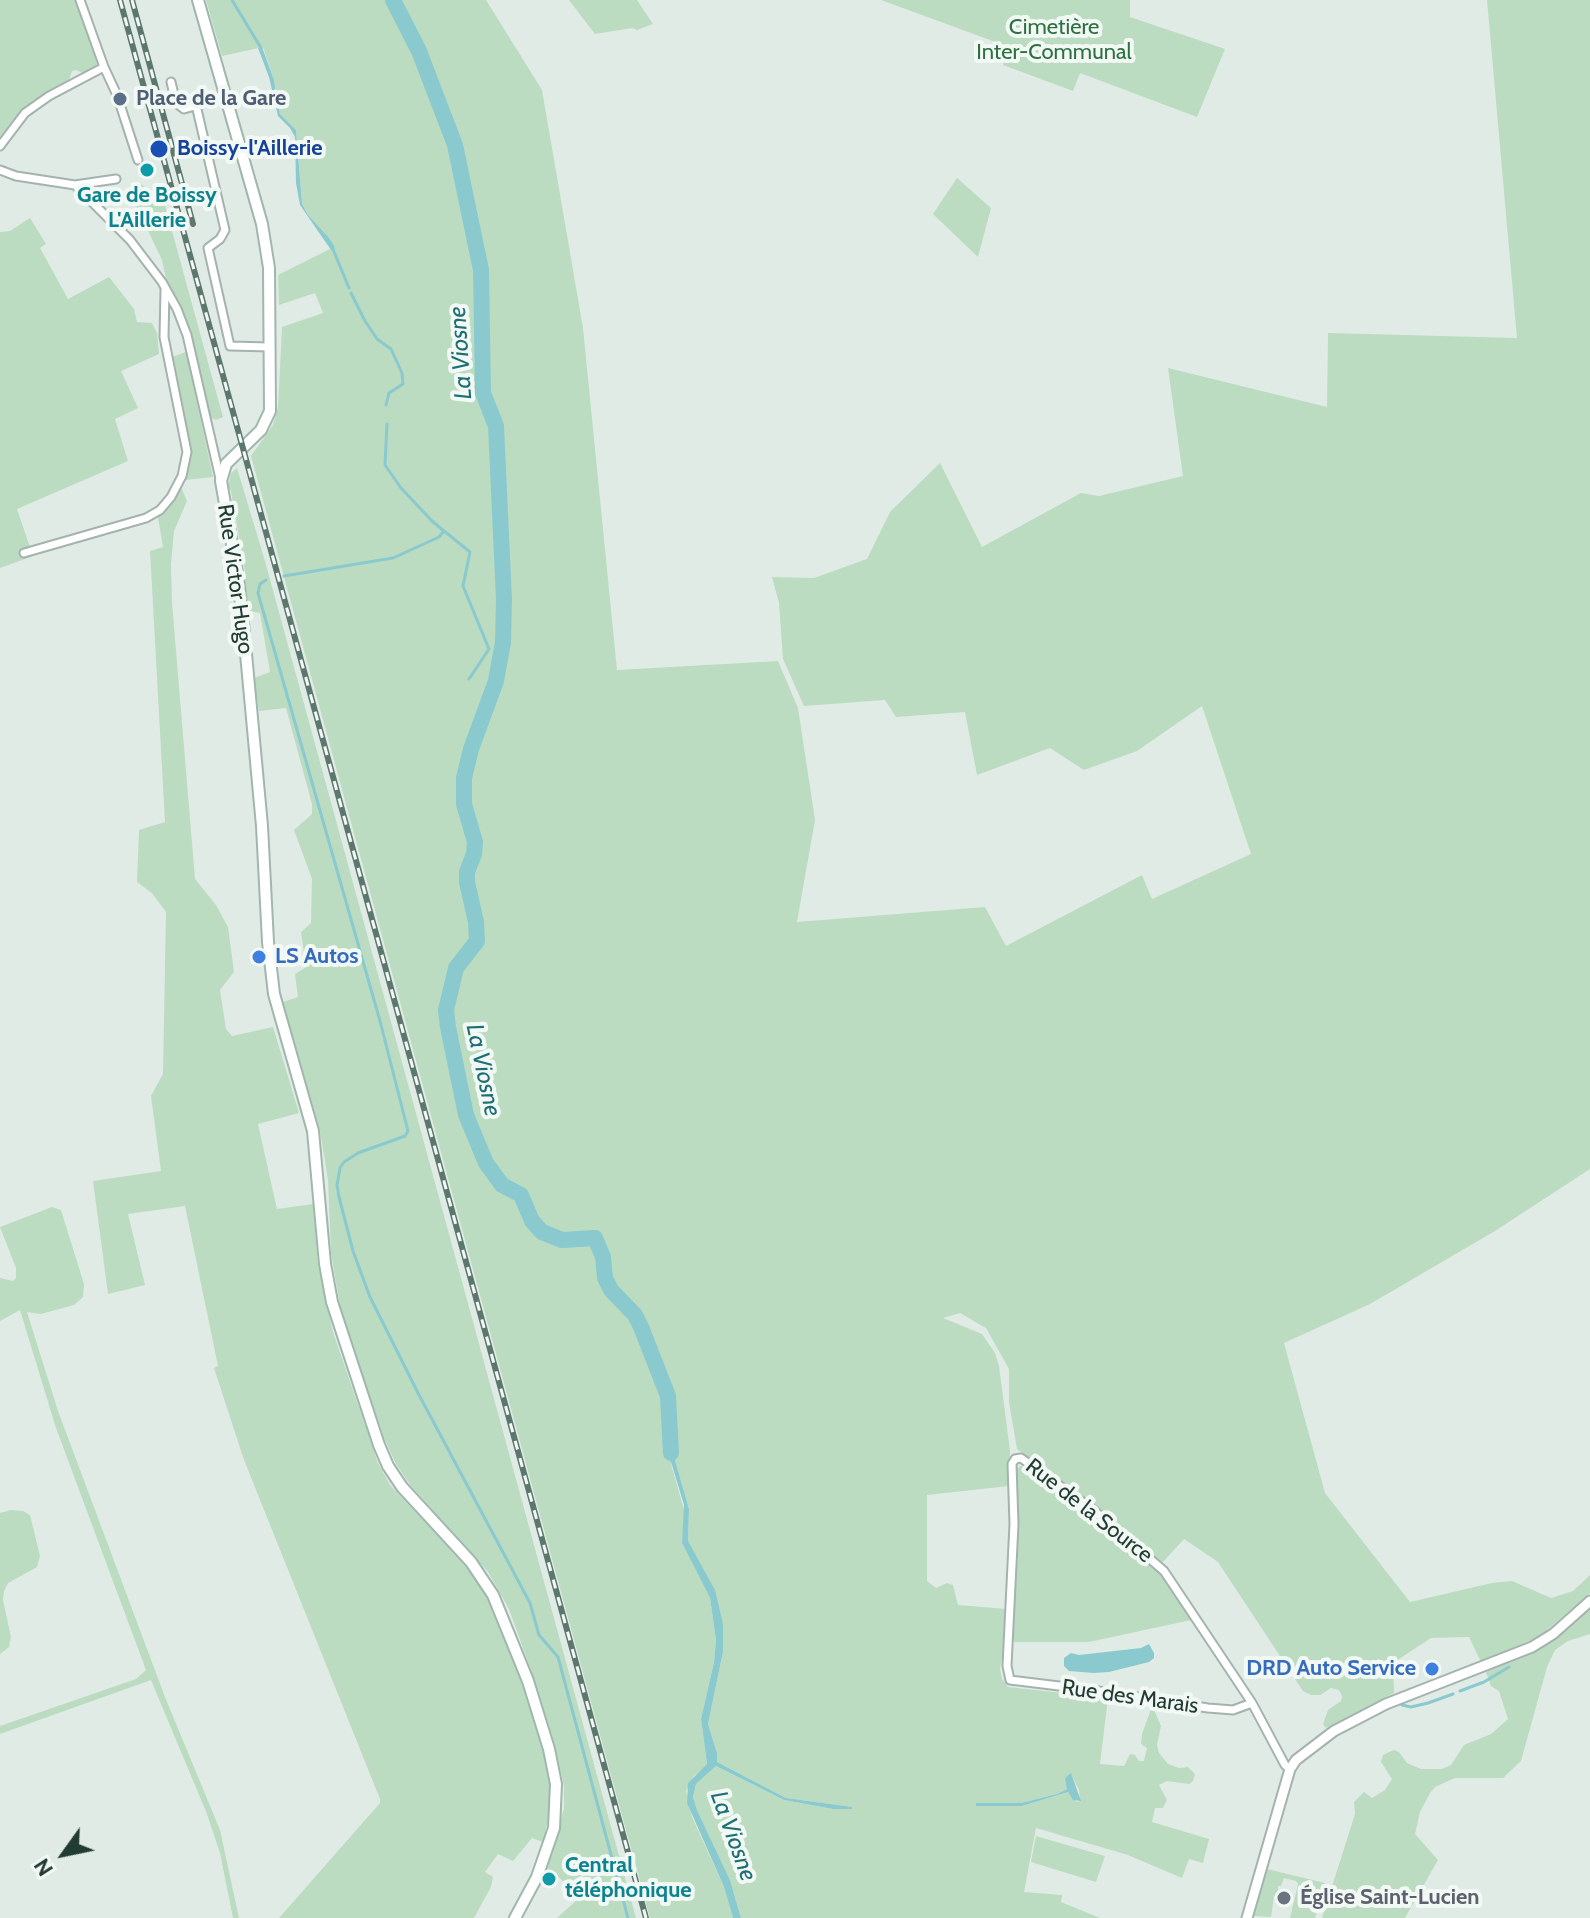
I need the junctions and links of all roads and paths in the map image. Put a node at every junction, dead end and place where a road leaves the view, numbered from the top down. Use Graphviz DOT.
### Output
graph roads {
  1 [pos="80,0"];
  2 [pos="198,0"];
  3 [pos="104,67"];
  4 [pos="171,82"];
  5 [pos="227,97"];
  6 [pos="196,105"];
  7 [pos="0,146"];
  8 [pos="138,160"];
  9 [pos="0,170"];
  10 [pos="116,179"];
  11 [pos="75,185"];
  12 [pos="165,288"];
  13 [pos="270,347"];
  14 [pos="212,447"];
  15 [pos="233,456"];
  16 [pos="221,485"];
  17 [pos="24,553"];
  18 [pos="1017,1457"];
  19 [pos="1590,1601"];
  20 [pos="1252,1703"];
  21 [pos="1290,1769"];
  22 [pos="515,1918"];
  23 [pos="1247,1918"];
  1 -- 3 [label="street"];
  2 -- 5 [label="main road, Rue Victor Hugo"];
  3 -- 7 [label="street"];
  3 -- 8 [label="street"];
  4 -- 6 [label="street"];
  5 -- 6 [label="street"];
  5 -- 13 [label="main road, Rue Victor Hugo"];
  6 -- 13 [label="street"];
  9 -- 11 [label="street"];
  10 -- 11 [label="street"];
  11 -- 12 [label="street"];
  12 -- 14 [label="street"];
  12 -- 17 [label="street"];
  13 -- 15 [label="main road, Rue Victor Hugo"];
  14 -- 15 [label="street"];
  14 -- 16 [label="street"];
  15 -- 16 [label="main road, Rue Victor Hugo"];
  16 -- 22 [label="main road, Rue Victor Hugo"];
  18 -- 20 [label="street, Rue de la Source"];
  18 -- 20 [label="street, Rue des Marais"];
  19 -- 21 [label="street"];
  20 -- 21 [label="street, Rue de la Source"];
  21 -- 23 [label="street"];
}
